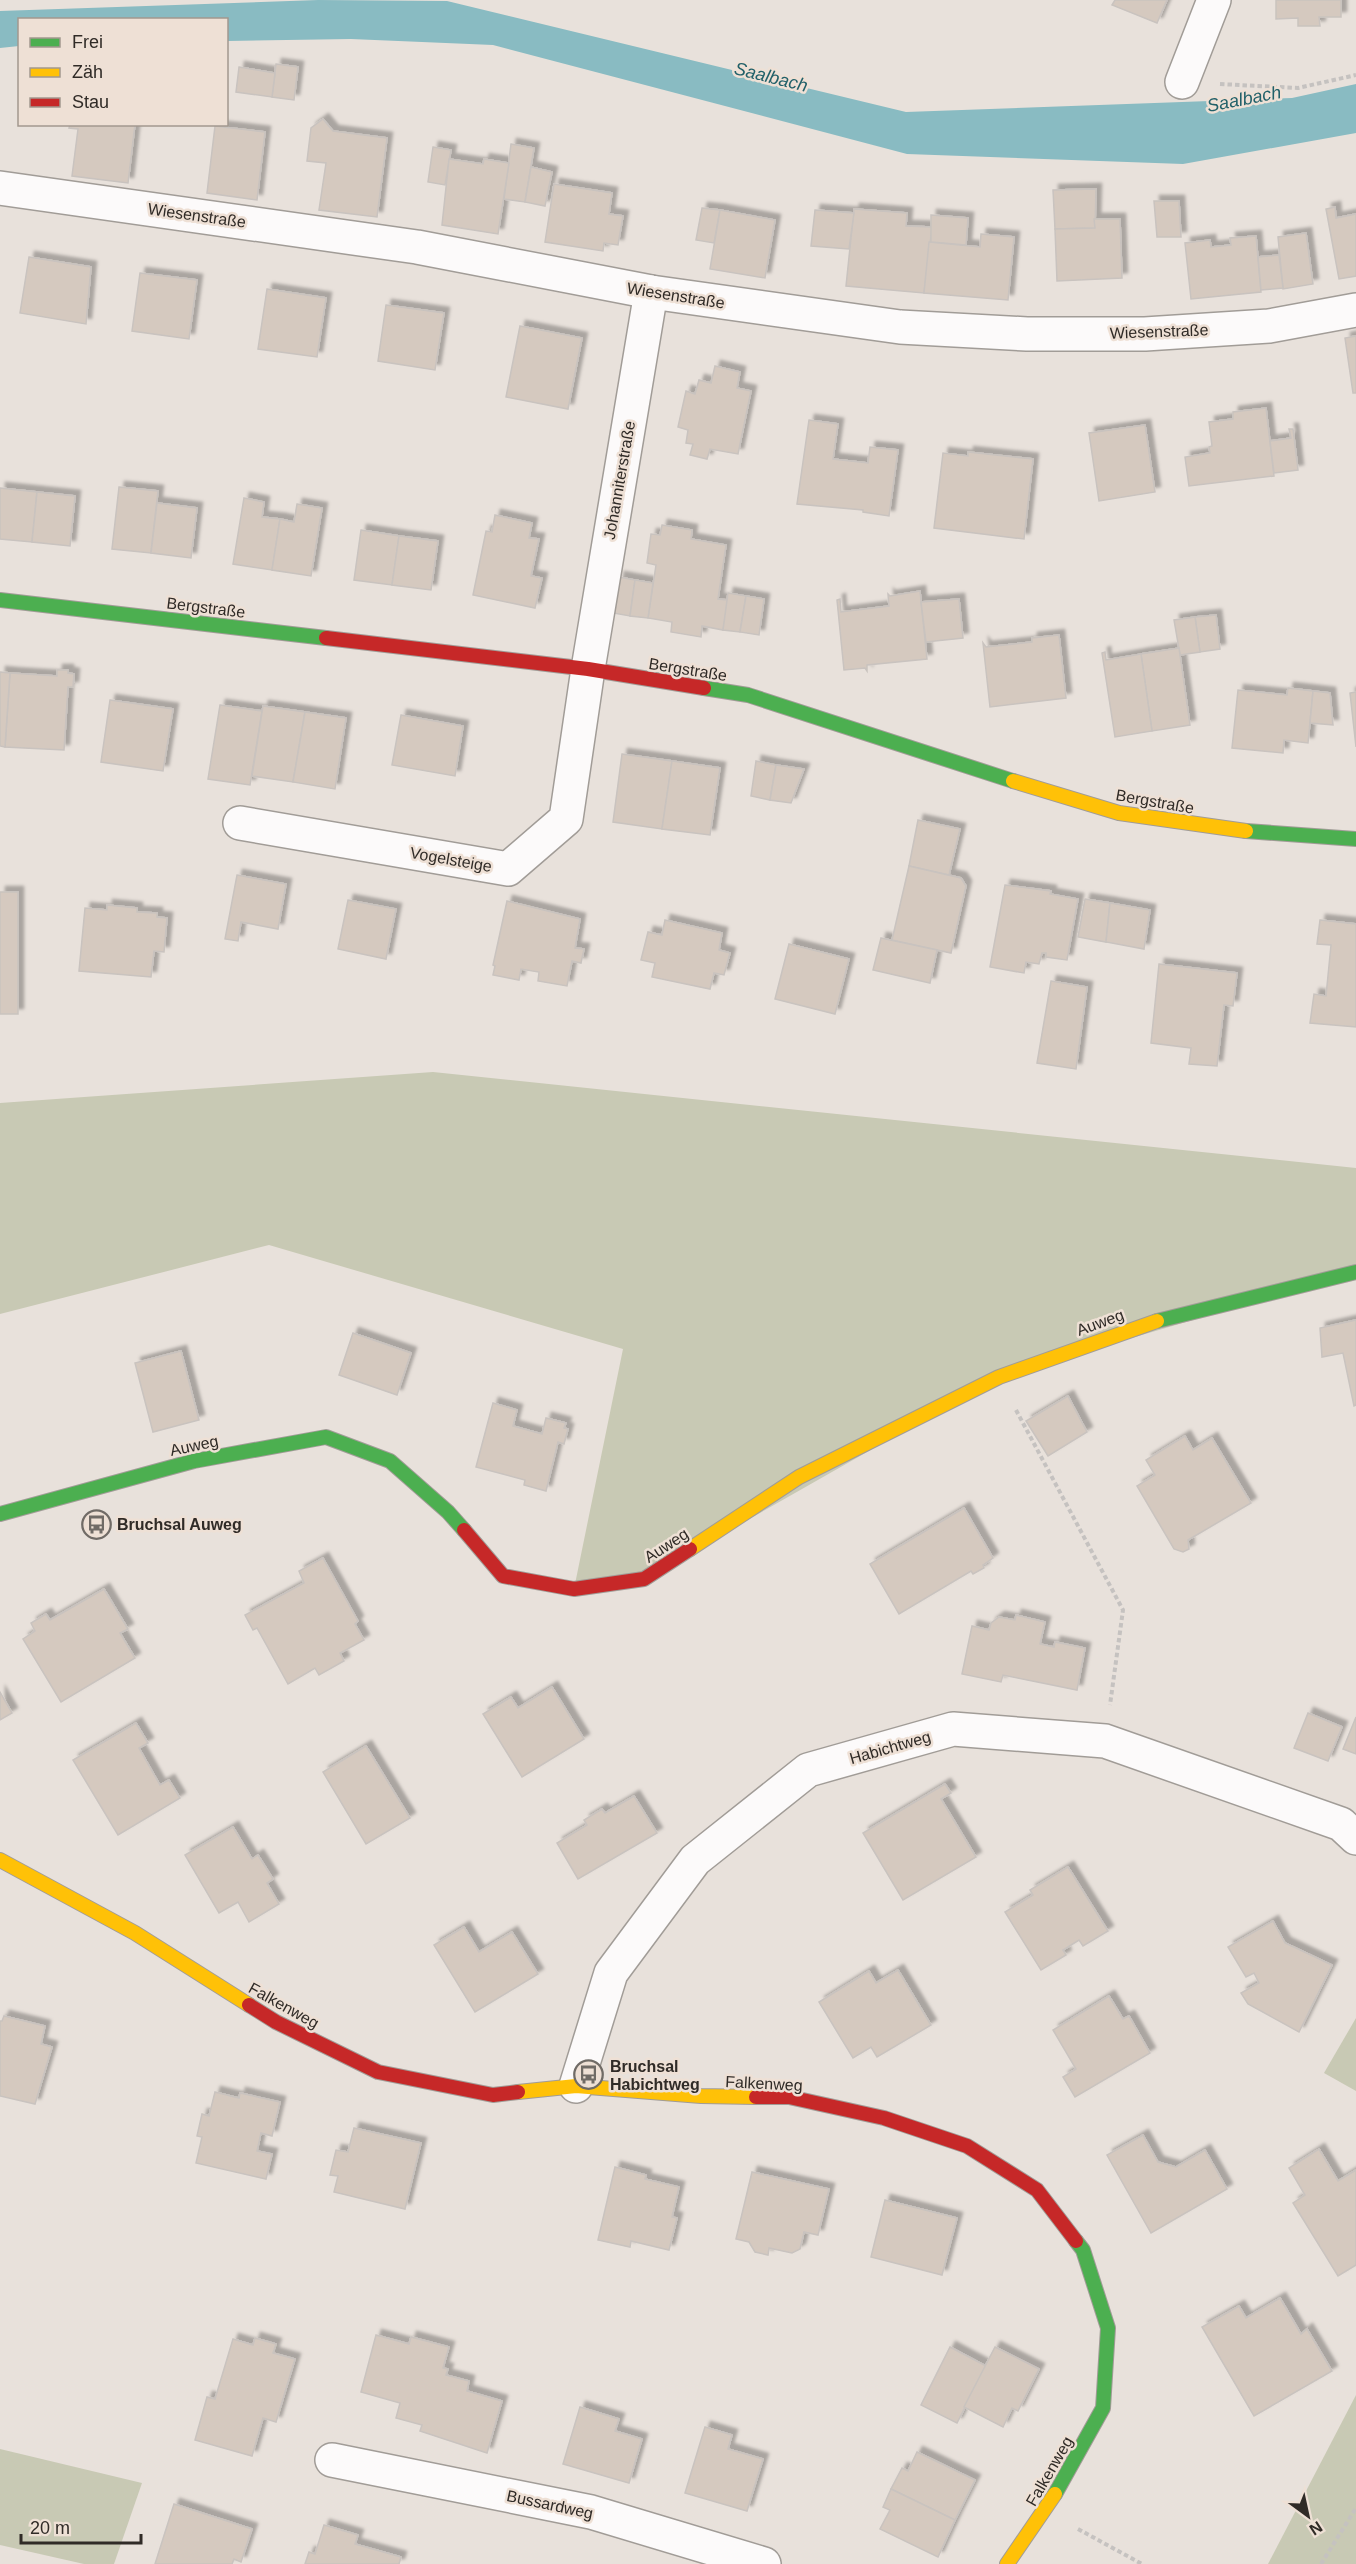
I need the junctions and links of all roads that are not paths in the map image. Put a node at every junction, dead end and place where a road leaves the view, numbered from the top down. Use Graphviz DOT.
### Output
graph roads {
  1 [pos="1214,0"];
  2 [pos="1182,82"];
  3 [pos="0,188"];
  4 [pos="651,292"];
  5 [pos="1356,310"];
  6 [pos="0,600"];
  7 [pos="588,669"];
  8 [pos="240,823"];
  9 [pos="1356,839"];
  10 [pos="1356,1272"];
  11 [pos="0,1514"];
  12 [pos="1356,1838"];
  13 [pos="0,1860"];
  14 [pos="576,2086"];
  15 [pos="332,2460"];
  16 [pos="764,2564"];
  17 [pos="1007,2564"];
  1 -- 2 [label="street"];
  3 -- 4 [label="street, Wiesenstraße"];
  4 -- 5 [label="street, Wiesenstraße"];
  4 -- 7 [label="street, Johanniterstraße"];
  6 -- 7 [label="street, Bergstraße"];
  7 -- 8 [label="street, Vogelsteige"];
  7 -- 9 [label="street, Bergstraße"];
  10 -- 11 [label="street, Auweg"];
  12 -- 14 [label="street, Habichtweg"];
  13 -- 14 [label="street, Falkenweg"];
  14 -- 17 [label="street, Falkenweg"];
  15 -- 16 [label="street, Bussardweg"];
}
